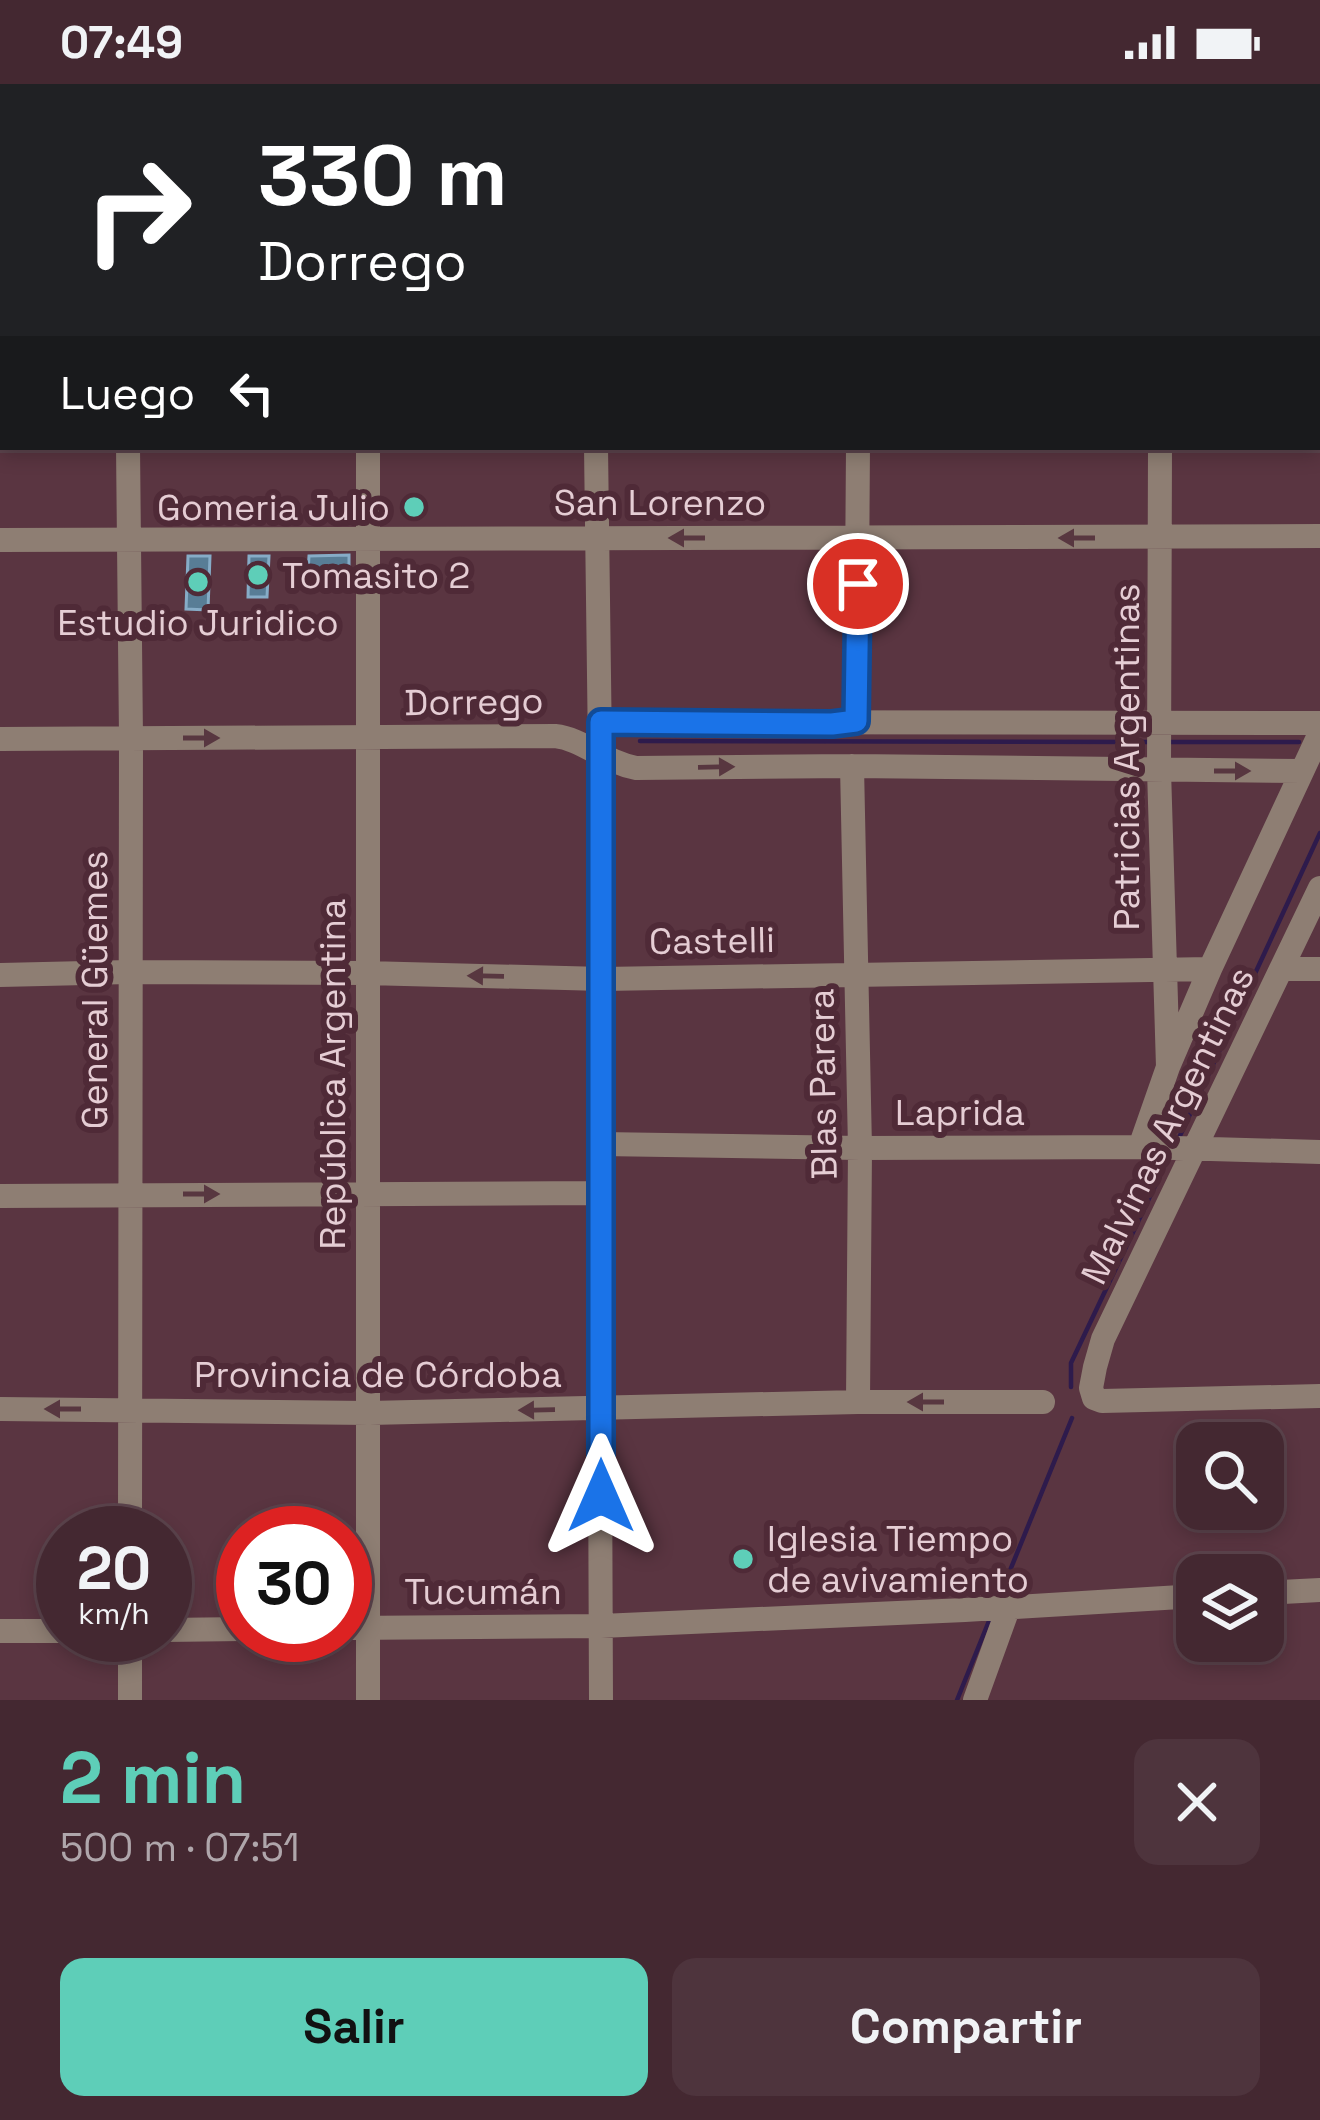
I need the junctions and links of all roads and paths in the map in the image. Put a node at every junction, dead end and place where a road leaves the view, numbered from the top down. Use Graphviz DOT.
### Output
graph roads {
  1 [pos="128,450"];
  2 [pos="368,450"];
  3 [pos="596,450"];
  4 [pos="858,450"];
  5 [pos="1160,450"];
  6 [pos="1320,536"];
  7 [pos="597,538"];
  8 [pos="859,538"];
  9 [pos="1161,538"];
  10 [pos="368,539"];
  11 [pos="0,540"];
  12 [pos="128,540"];
  13 [pos="856,721"];
  14 [pos="601,722"];
  15 [pos="1160,722"];
  16 [pos="1320,723"];
  17 [pos="1320,733"];
  18 [pos="130,738"];
  19 [pos="368,738"];
  20 [pos="0,739"];
  21 [pos="602,757"];
  22 [pos="852,766"];
  23 [pos="1159,770"];
  24 [pos="1301,771"];
  25 [pos="1320,888"];
  26 [pos="1164,969"];
  27 [pos="1210,969"];
  28 [pos="1282,969"];
  29 [pos="1320,969"];
  30 [pos="129,972"];
  31 [pos="366,973"];
  32 [pos="857,973"];
  33 [pos="0,976"];
  34 [pos="603,979"];
  35 [pos="1168,1067"];
  36 [pos="601,1144"];
  37 [pos="1146,1147"];
  38 [pos="860,1148"];
  39 [pos="1187,1150"];
  40 [pos="1320,1152"];
  41 [pos="368,1193"];
  42 [pos="599,1193"];
  43 [pos="130,1195"];
  44 [pos="0,1196"];
  45 [pos="1320,1396"];
  46 [pos="858,1402"];
  47 [pos="1043,1402"];
  48 [pos="0,1409"];
  49 [pos="601,1409"];
  50 [pos="130,1410"];
  51 [pos="369,1413"];
  52 [pos="130,1506"];
  53 [pos="364,1506"];
  54 [pos="1320,1590"];
  55 [pos="1284,1592"];
  56 [pos="1176,1597"];
  57 [pos="1006,1606"];
  58 [pos="601,1626"];
  59 [pos="372,1628"];
  60 [pos="0,1631"];
  61 [pos="36,1631"];
  62 [pos="130,1662"];
  63 [pos="362,1662"];
  64 [pos="130,1700"];
  65 [pos="368,1700"];
  66 [pos="601,1700"];
  67 [pos="975,1700"];
  1 -- 12 [label="street, General Güemes"];
  2 -- 10 [label="street, República Argentina"];
  3 -- 7 [label="street"];
  4 -- 8 [label="street"];
  5 -- 9 [label="street, Patricias Argentinas"];
  6 -- 9 [label="street, San Lorenzo"];
  8 -- 7 [label="street, San Lorenzo, one-way"];
  7 -- 10 [label="street, San Lorenzo"];
  7 -- 14 [label="street"];
  9 -- 8 [label="street, San Lorenzo, one-way"];
  8 -- 13 [label="street"];
  9 -- 15 [label="street, Patricias Argentinas"];
  10 -- 12 [label="street, San Lorenzo"];
  10 -- 19 [label="street, República Argentina"];
  11 -- 12 [label="street, San Lorenzo"];
  12 -- 18 [label="street, General Güemes"];
  13 -- 14 [label="street"];
  13 -- 15 [label="street"];
  14 -- 21 [label="street"];
  15 -- 16 [label="street"];
  15 -- 23 [label="street, Patricias Argentinas"];
  17 -- 24 [label="street, Malvinas Argentinas"];
  18 -- 19 [label="street, Dorrego, one-way"];
  18 -- 20 [label="street, Dorrego"];
  18 -- 30 [label="street, General Güemes"];
  19 -- 21 [label="street, Dorrego"];
  19 -- 31 [label="street, República Argentina"];
  21 -- 22 [label="street, Dorrego, one-way"];
  21 -- 34 [label="street"];
  22 -- 23 [label="street, Dorrego"];
  22 -- 32 [label="street, Blas Parera"];
  23 -- 24 [label="street, Dorrego, one-way"];
  23 -- 26 [label="street, Patricias Argentinas"];
  24 -- 27 [label="street, Malvinas Argentinas"];
  25 -- 28 [label="street, Malvinas Argentinas"];
  26 -- 27 [label="street, Castelli"];
  26 -- 32 [label="street, Castelli"];
  26 -- 35 [label="street, Patricias Argentinas"];
  27 -- 35 [label="street, Malvinas Argentinas"];
  28 -- 29 [label="street"];
  28 -- 39 [label="street, Malvinas Argentinas"];
  30 -- 31 [label="street, Castelli"];
  30 -- 33 [label="street, Castelli"];
  30 -- 43 [label="street, General Güemes"];
  34 -- 31 [label="street, Castelli, one-way"];
  31 -- 41 [label="street, República Argentina"];
  32 -- 34 [label="street, Castelli"];
  32 -- 38 [label="street, Blas Parera"];
  34 -- 36 [label="street"];
  35 -- 37 [label="street, Malvinas Argentinas"];
  36 -- 38 [label="street, Laprida"];
  36 -- 42 [label="street"];
  37 -- 38 [label="street, Laprida"];
  37 -- 39 [label="street, Laprida"];
  38 -- 46 [label="street, Blas Parera"];
  39 -- 40 [label="street, Laprida"];
  39 -- 45 [label="street, Malvinas Argentinas"];
  41 -- 42 [label="street"];
  43 -- 41 [label="street, one-way"];
  41 -- 51 [label="street, República Argentina"];
  42 -- 49 [label="street"];
  43 -- 44 [label="street"];
  43 -- 50 [label="street, General Güemes"];
  47 -- 46 [label="street, Provincia de Córdoba, one-way"];
  46 -- 49 [label="street, Provincia de Córdoba"];
  50 -- 48 [label="street, Provincia de Córdoba, one-way"];
  49 -- 51 [label="street, Provincia de Córdoba, one-way"];
  49 -- 58 [label="street"];
  50 -- 51 [label="street, Provincia de Córdoba"];
  50 -- 52 [label="street, General Güemes"];
  51 -- 53 [label="street, República Argentina"];
  54 -- 55 [label="street"];
  56 -- 57 [label="street, Tucumán"];
  57 -- 58 [label="street, Tucumán"];
  57 -- 67 [label="street"];
  58 -- 59 [label="street, Tucumán"];
  58 -- 66 [label="street"];
  60 -- 61 [label="street"];
  62 -- 64 [label="street"];
  63 -- 65 [label="street, República Argentina"];
}
